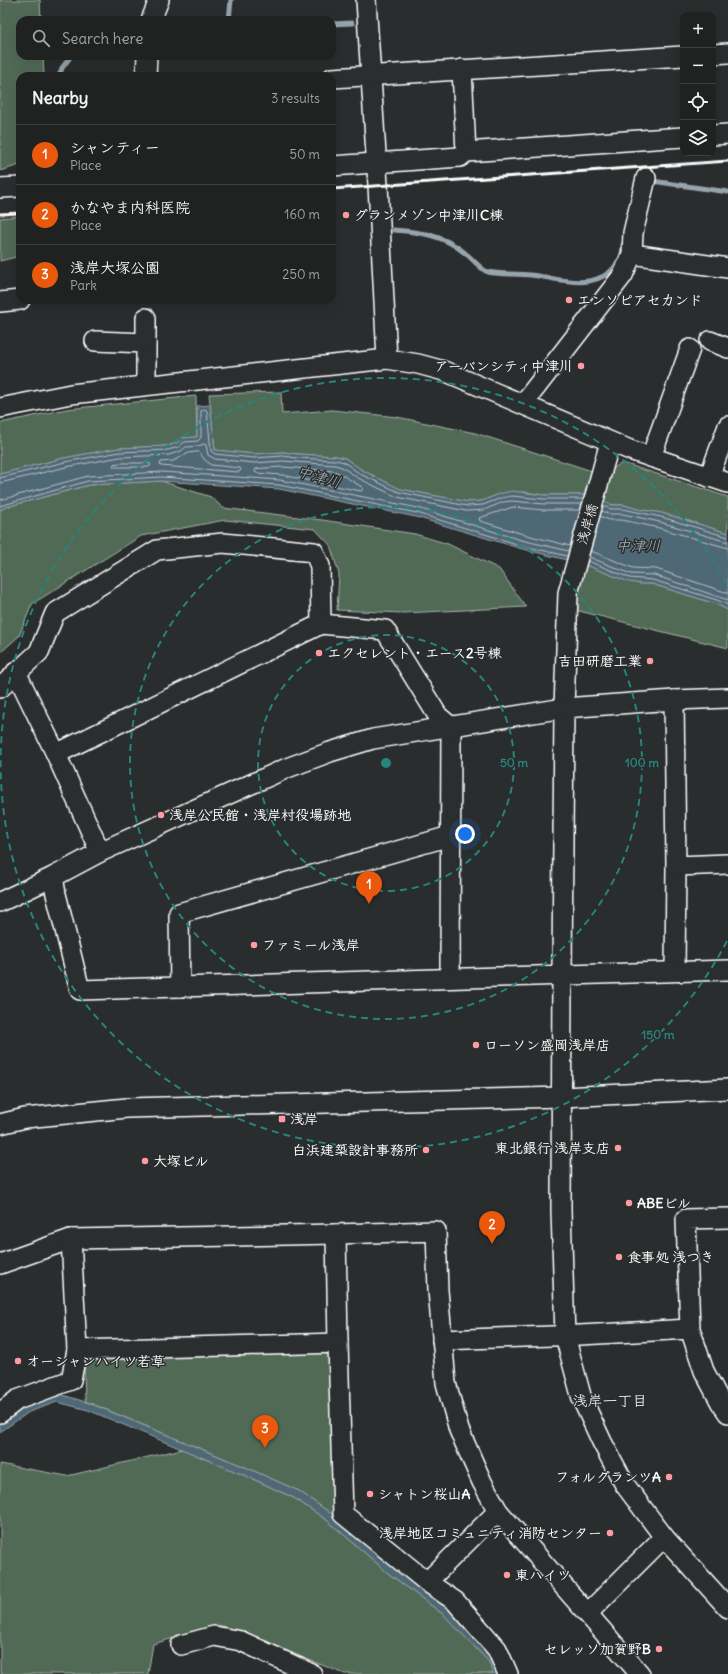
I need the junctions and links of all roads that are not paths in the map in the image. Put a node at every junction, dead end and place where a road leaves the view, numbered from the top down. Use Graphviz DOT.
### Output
graph roads {
  1 [pos="159,0"];
  2 [pos="366,0"];
  3 [pos="153,16"];
  4 [pos="728,53"];
  5 [pos="716,54"];
  6 [pos="680,56"];
  7 [pos="147,60"];
  8 [pos="462,69"];
  9 [pos="146,72"];
  10 [pos="371,74"];
  11 [pos="336,78"];
  12 [pos="728,134"];
  13 [pos="716,135"];
  14 [pos="680,137"];
  15 [pos="466,152"];
  16 [pos="376,164"];
  17 [pos="336,166"];
  18 [pos="646,178"];
  19 [pos="16,187"];
  20 [pos="0,188"];
  21 [pos="632,254"];
  22 [pos="728,268"];
  23 [pos="16,300"];
  24 [pos="0,302"];
  25 [pos="146,318"];
  26 [pos="95,341"];
  27 [pos="710,341"];
  28 [pos="146,343"];
  29 [pos="728,348"];
  30 [pos="690,349"];
  31 [pos="388,359"];
  32 [pos="146,376"];
  33 [pos="523,404"];
  34 [pos="0,408"];
  35 [pos="728,426"];
  36 [pos="608,450"];
  37 [pos="651,457"];
  38 [pos="709,477"];
  39 [pos="728,483"];
  40 [pos="322,624"];
  41 [pos="16,672"];
  42 [pos="0,688"];
  43 [pos="728,698"];
  44 [pos="674,700"];
  45 [pos="564,708"];
  46 [pos="451,727"];
  47 [pos="56,754"];
  48 [pos="450,836"];
  49 [pos="100,852"];
  50 [pos="728,864"];
  51 [pos="676,866"];
  52 [pos="53,877"];
  53 [pos="0,902"];
  54 [pos="728,970"];
  55 [pos="675,971"];
  56 [pos="562,975"];
  57 [pos="450,978"];
  58 [pos="180,987"];
  59 [pos="728,1089"];
  60 [pos="562,1097"];
  61 [pos="0,1124"];
  62 [pos="728,1218"];
  63 [pos="336,1234"];
  64 [pos="71,1239"];
  65 [pos="0,1264"];
  66 [pos="690,1329"];
  67 [pos="565,1336"];
  68 [pos="442,1340"];
  69 [pos="338,1342"];
  70 [pos="77,1350"];
  71 [pos="0,1413"];
  72 [pos="728,1413"];
  73 [pos="498,1511"];
  74 [pos="664,1537"];
  75 [pos="427,1582"];
  76 [pos="728,1608"];
  77 [pos="588,1613"];
  78 [pos="180,1645"];
  79 [pos="312,1674"];
  80 [pos="508,1674"];
  81 [pos="640,1674"];
  1 -- 3 [label="street"];
  2 -- 10 [label="street"];
  4 -- 5 [label="street"];
  6 -- 8 [label="street"];
  7 -- 9 [label="street"];
  8 -- 10 [label="street"];
  8 -- 15 [label="street"];
  10 -- 11 [label="street"];
  10 -- 16 [label="street"];
  12 -- 13 [label="street"];
  14 -- 15 [label="street"];
  15 -- 16 [label="street"];
  16 -- 17 [label="street"];
  16 -- 31 [label="street"];
  18 -- 21 [label="street"];
  19 -- 20 [label="street"];
  21 -- 22 [label="street"];
  21 -- 33 [label="street"];
  23 -- 24 [label="street"];
  25 -- 28 [label="street"];
  26 -- 28 [label="street"];
  27 -- 29 [label="street"];
  28 -- 32 [label="street"];
  30 -- 37 [label="street"];
  31 -- 33 [label="street"];
  31 -- 34 [label="street"];
  33 -- 36 [label="street"];
  35 -- 38 [label="street"];
  36 -- 37 [label="street"];
  36 -- 45 [label="street, 浅岸橋"];
  37 -- 38 [label="street"];
  38 -- 39 [label="street"];
  40 -- 41 [label="street"];
  40 -- 46 [label="street"];
  40 -- 47 [label="street"];
  41 -- 42 [label="street"];
  41 -- 47 [label="street"];
  43 -- 44 [label="street"];
  44 -- 45 [label="street"];
  44 -- 51 [label="street"];
  45 -- 46 [label="street"];
  45 -- 56 [label="street, 浅岸橋"];
  46 -- 48 [label="street"];
  46 -- 49 [label="street"];
  47 -- 49 [label="street"];
  48 -- 57 [label="street"];
  48 -- 58 [label="street"];
  49 -- 52 [label="street"];
  50 -- 51 [label="street"];
  51 -- 55 [label="street"];
  52 -- 53 [label="street"];
  52 -- 58 [label="street"];
  54 -- 55 [label="street"];
  55 -- 56 [label="street"];
  56 -- 57 [label="street"];
  56 -- 60 [label="street, 浅岸橋"];
  57 -- 58 [label="street"];
  59 -- 60 [label="street"];
  60 -- 61 [label="street"];
  60 -- 67 [label="street, 浅岸橋"];
  62 -- 66 [label="street"];
  63 -- 64 [label="street"];
  63 -- 68 [label="street"];
  63 -- 69 [label="street"];
  64 -- 65 [label="street"];
  64 -- 70 [label="street"];
  66 -- 67 [label="street"];
  66 -- 72 [label="street"];
  67 -- 68 [label="street"];
  67 -- 74 [label="street, 浅岸橋"];
  68 -- 73 [label="street"];
  69 -- 70 [label="street"];
  69 -- 75 [label="street"];
  70 -- 71 [label="street"];
  73 -- 75 [label="street"];
  73 -- 77 [label="street"];
  74 -- 76 [label="street, 浅岸橋"];
  74 -- 77 [label="street"];
  75 -- 80 [label="street"];
  77 -- 81 [label="street"];
  78 -- 79 [label="street"];
}
